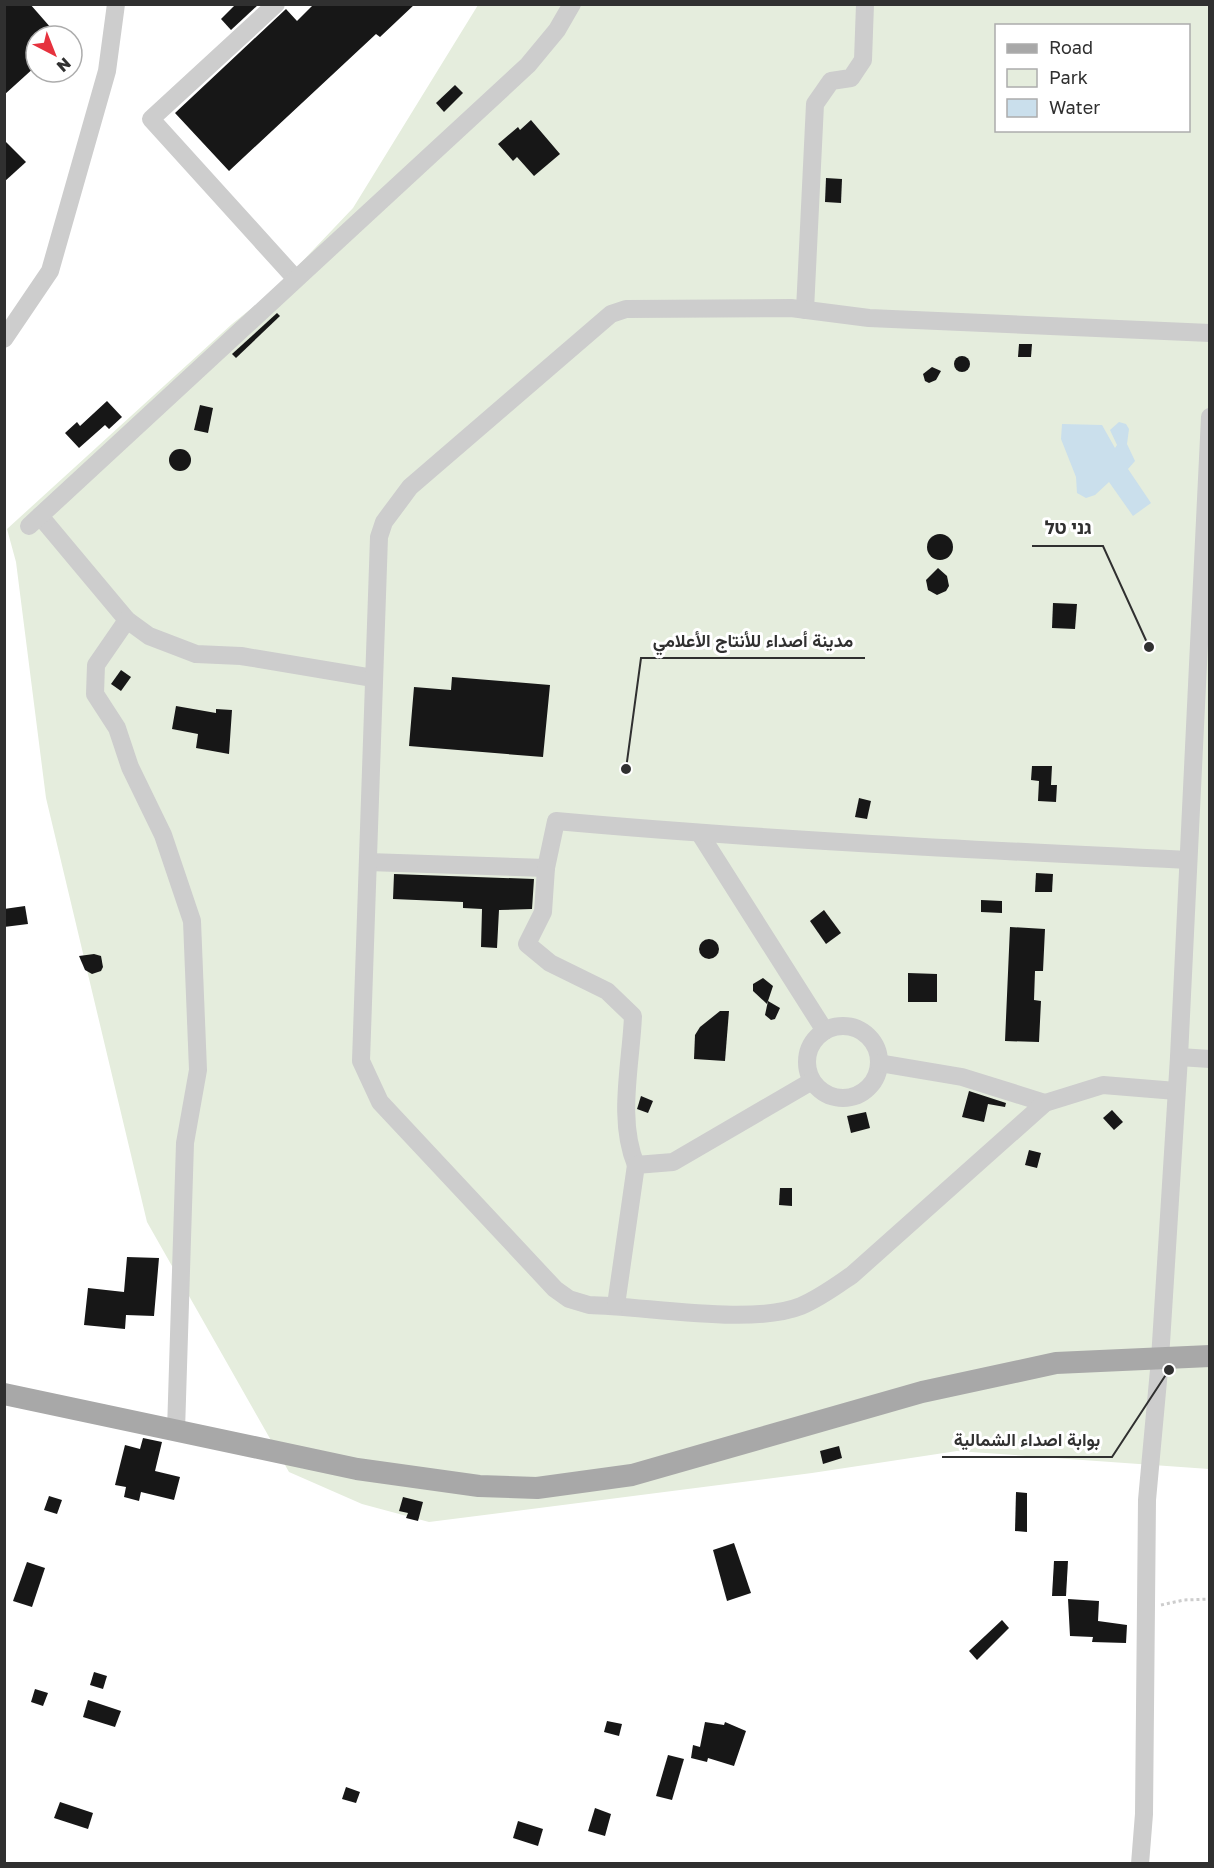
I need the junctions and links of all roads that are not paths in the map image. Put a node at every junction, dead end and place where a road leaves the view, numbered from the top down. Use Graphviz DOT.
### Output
graph roads {
  1 [pos="116,4"];
  2 [pos="276,4"];
  3 [pos="572,4"];
  4 [pos="865,4"];
  5 [pos="295,278"];
  6 [pos="805,310"];
  7 [pos="1209,333"];
  8 [pos="4,339"];
  9 [pos="1209,417"];
  10 [pos="127,620"];
  11 [pos="374,678"];
  12 [pos="700,834"];
  13 [pos="1188,860"];
  14 [pos="368,862"];
  15 [pos="546,868"];
  16 [pos="825,1031"];
  17 [pos="1179,1057"];
  18 [pos="1209,1059"];
  19 [pos="879,1063"];
  20 [pos="812,1081"];
  21 [pos="1176,1090"];
  22 [pos="1045,1102"];
  23 [pos="636,1165"];
  24 [pos="616,1305"];
  25 [pos="1209,1356"];
  26 [pos="1160,1359"];
  27 [pos="4,1394"];
  28 [pos="176,1431"];
  29 [pos="1140,1863"];
  1 -- 8 [label="street"];
  2 -- 5 [label="street"];
  3 -- 5 [label="street"];
  4 -- 6 [label="street"];
  5 -- 10 [label="street"];
  6 -- 7 [label="street"];
  6 -- 11 [label="street"];
  9 -- 13 [label="street"];
  10 -- 11 [label="street"];
  10 -- 28 [label="street"];
  11 -- 14 [label="street"];
  12 -- 13 [label="street"];
  12 -- 15 [label="street"];
  12 -- 16 [label="street"];
  13 -- 17 [label="street"];
  14 -- 15 [label="street"];
  14 -- 24 [label="street"];
  15 -- 23 [label="street"];
  16 -- 19 [label="street"];
  16 -- 20 [label="street"];
  17 -- 18 [label="street"];
  17 -- 21 [label="street"];
  19 -- 20 [label="street"];
  19 -- 22 [label="street"];
  20 -- 23 [label="street"];
  21 -- 22 [label="street"];
  21 -- 26 [label="street"];
  22 -- 24 [label="street"];
  23 -- 24 [label="street"];
  25 -- 26 [label="main road"];
  26 -- 28 [label="main road"];
  26 -- 29 [label="street"];
  27 -- 28 [label="main road"];
}
